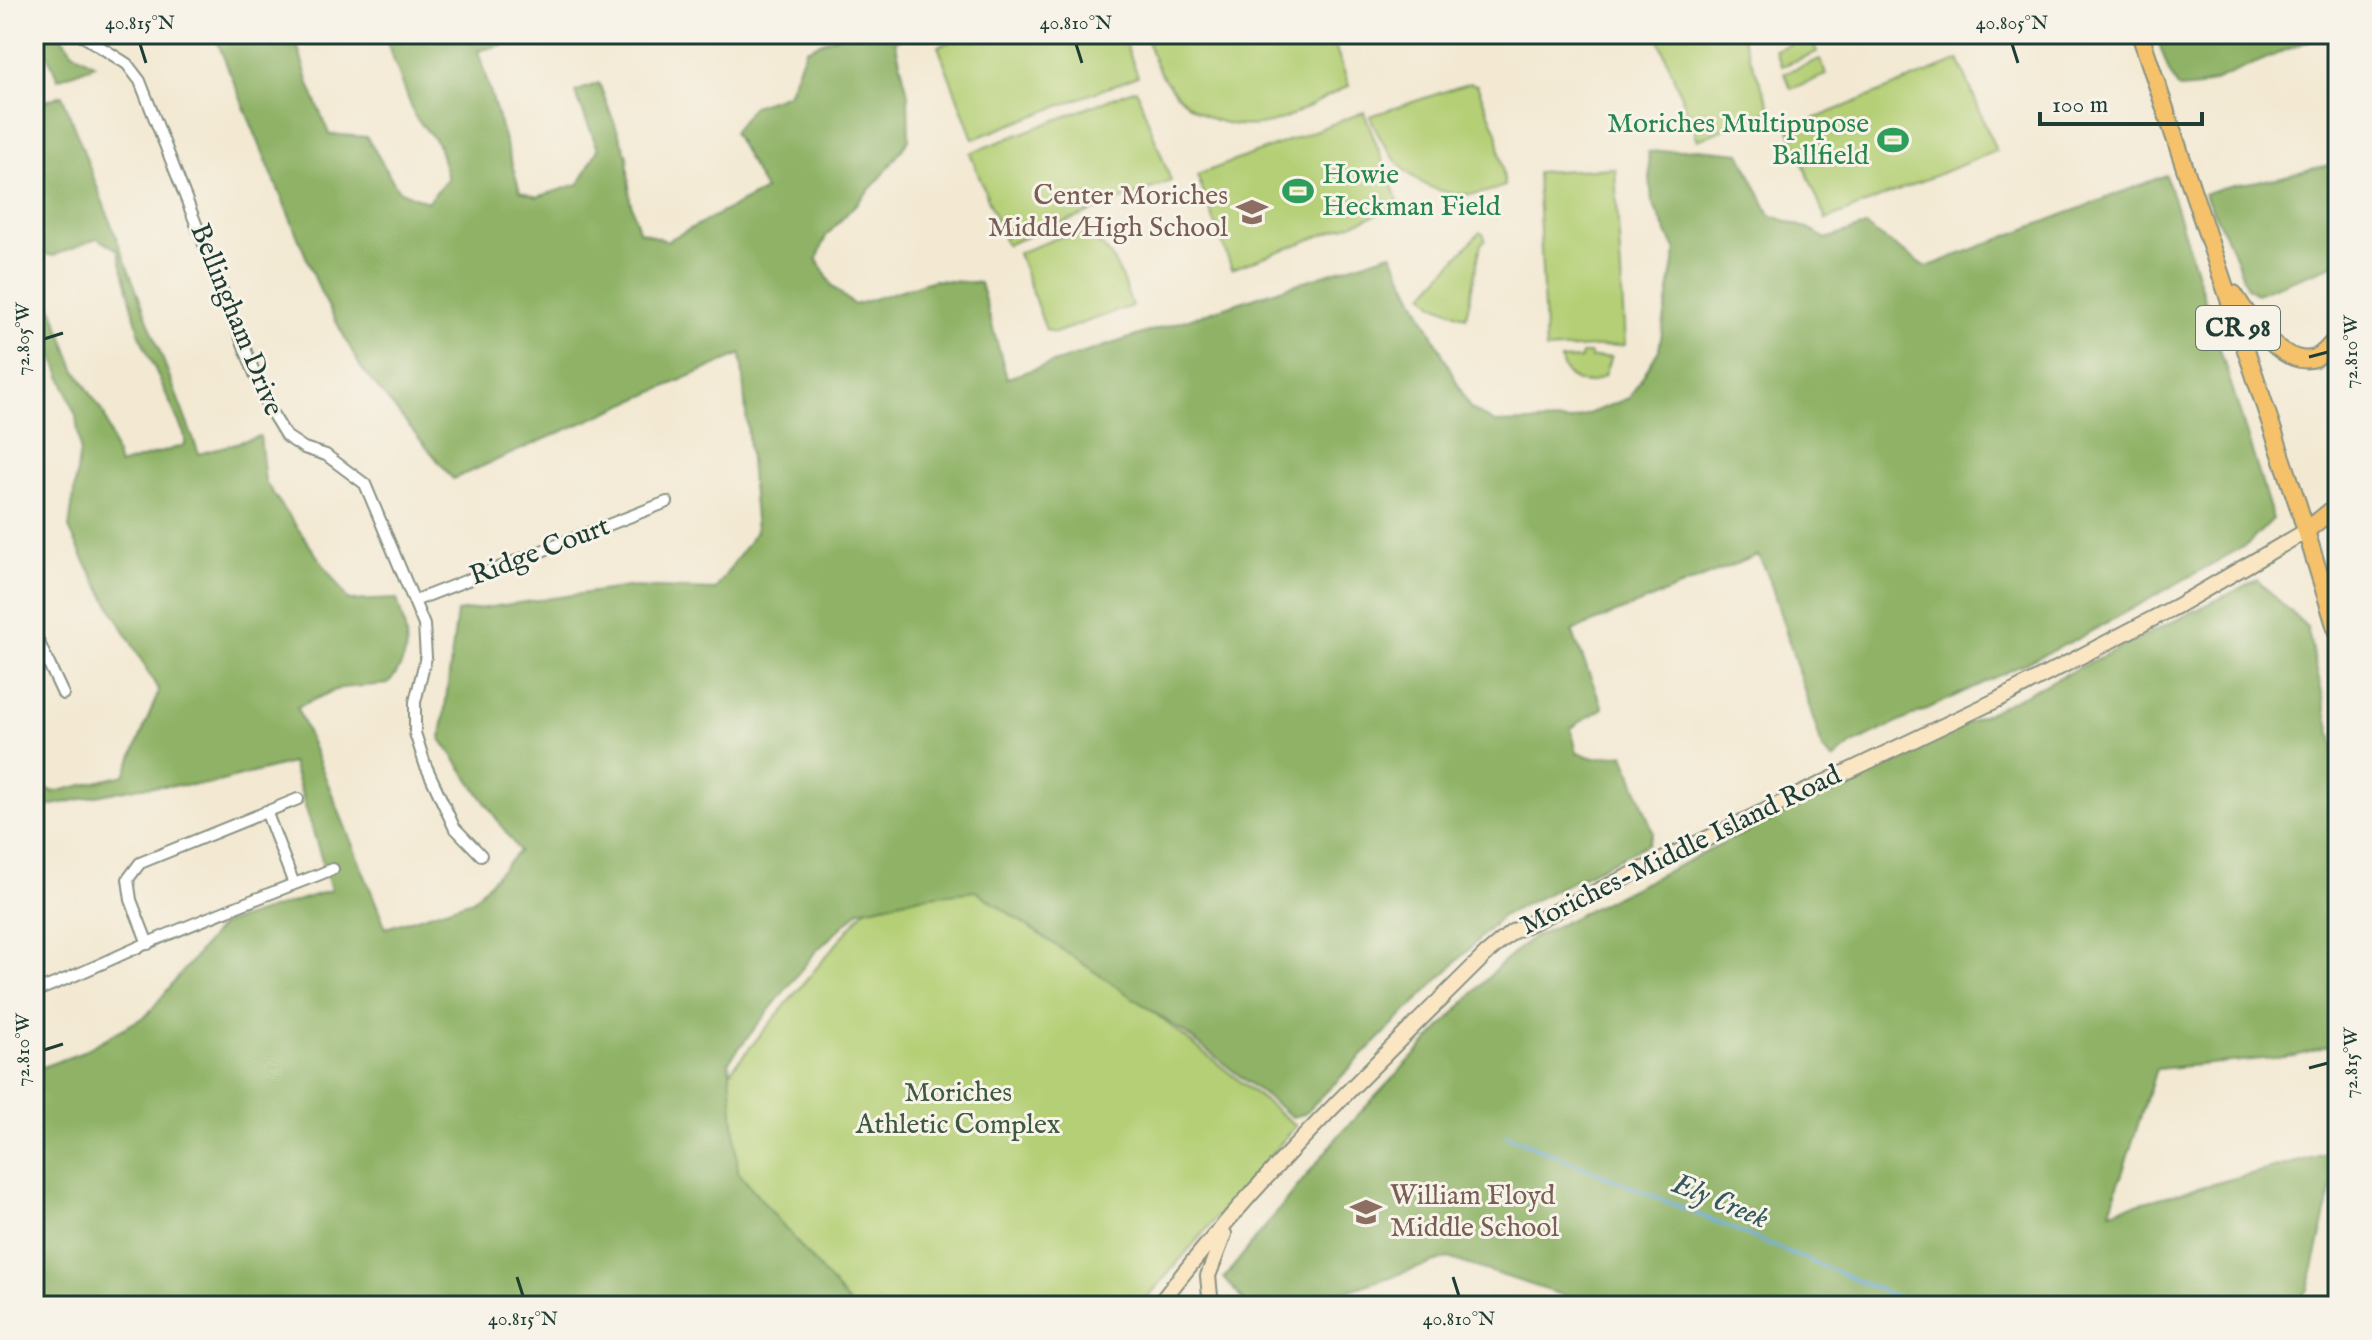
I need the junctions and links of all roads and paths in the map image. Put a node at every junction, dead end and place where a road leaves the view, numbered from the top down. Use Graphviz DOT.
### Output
graph roads {
  1 [pos="80,34"];
  2 [pos="2140,34"];
  3 [pos="2219,270"];
  4 [pos="2338,336"];
  5 [pos="667,502"];
  6 [pos="2338,505"];
  7 [pos="2306,531"];
  8 [pos="414,601"];
  9 [pos="34,632"];
  10 [pos="2338,635"];
  11 [pos="63,694"];
  12 [pos="298,799"];
  13 [pos="266,811"];
  14 [pos="481,855"];
  15 [pos="333,869"];
  16 [pos="294,884"];
  17 [pos="148,944"];
  18 [pos="34,992"];
  19 [pos="1231,1218"];
  20 [pos="1158,1306"];
  21 [pos="1211,1306"];
  1 -- 8 [label="street, Bellingham Drive"];
  2 -- 3 [label="main road, CR 98"];
  3 -- 4 [label="main road"];
  3 -- 7 [label="main road, CR 98"];
  5 -- 8 [label="street, Ridge Court"];
  6 -- 7 [label="main road"];
  7 -- 10 [label="main road"];
  7 -- 19 [label="main road, Moriches-Middle Island Road"];
  8 -- 14 [label="street, Bellingham Drive"];
  9 -- 11 [label="street"];
  12 -- 13 [label="street"];
  13 -- 16 [label="street"];
  13 -- 17 [label="street"];
  15 -- 16 [label="street"];
  16 -- 17 [label="street"];
  17 -- 18 [label="street"];
  19 -- 20 [label="main road, Moriches-Middle Island Road"];
  19 -- 21 [label="main road"];
}
